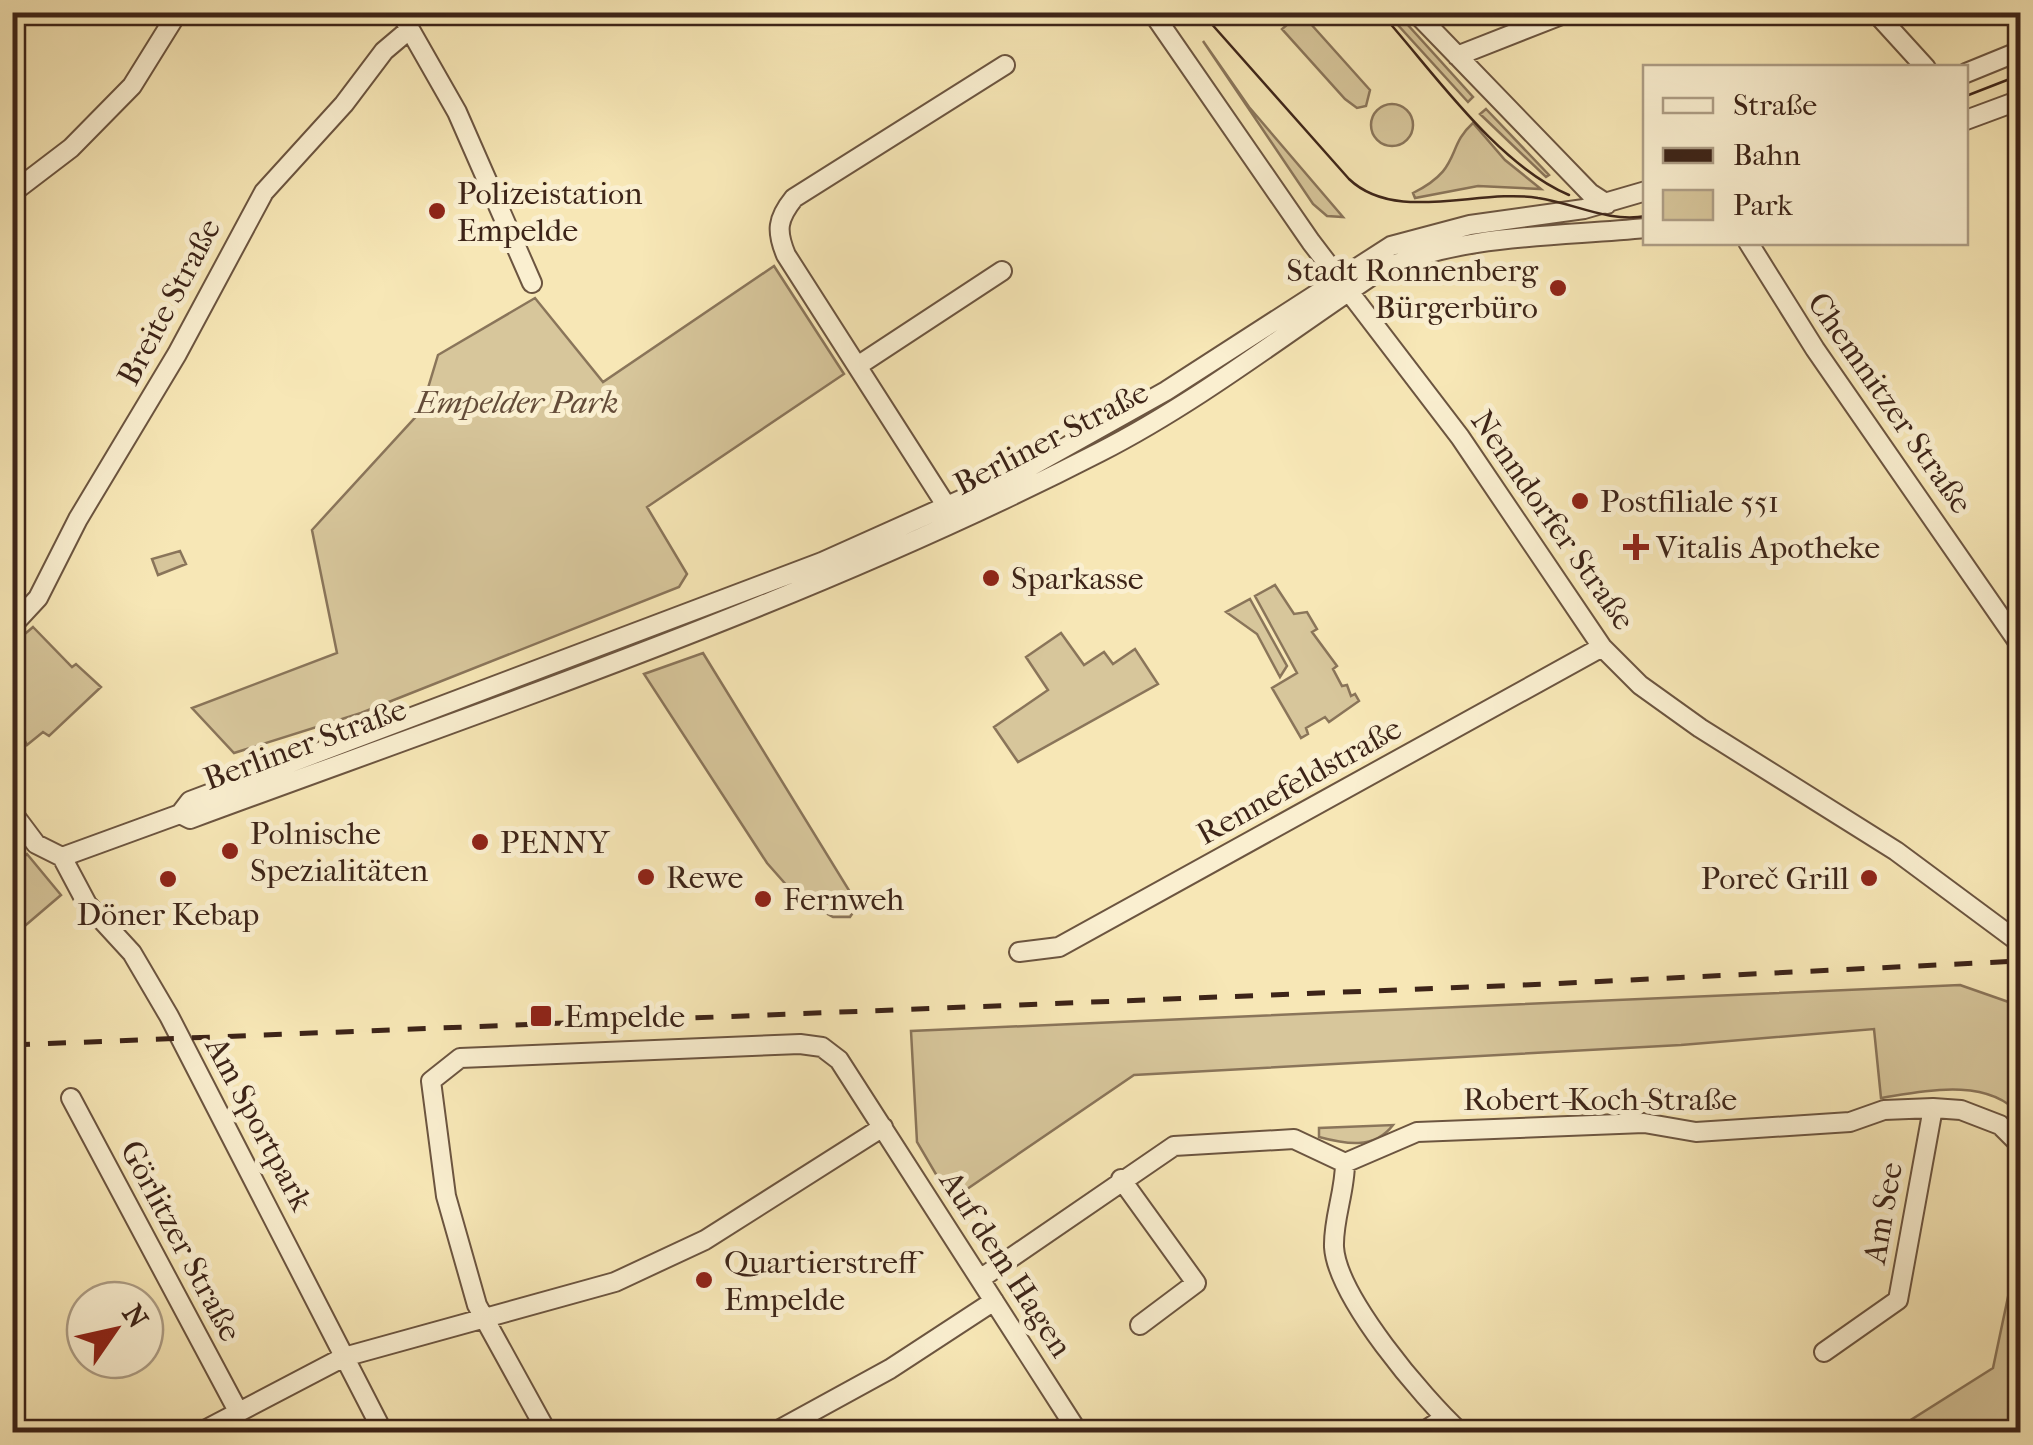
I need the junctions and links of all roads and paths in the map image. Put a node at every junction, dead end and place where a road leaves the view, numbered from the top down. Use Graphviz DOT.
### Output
graph roads {
  1 [pos="178,12"];
  2 [pos="1152,12"];
  3 [pos="1415,12"];
  4 [pos="1570,12"];
  5 [pos="1875,12"];
  6 [pos="405,21"];
  7 [pos="2020,51"];
  8 [pos="1457,56"];
  9 [pos="1005,65"];
  10 [pos="1923,65"];
  11 [pos="1968,71"];
  12 [pos="2020,100"];
  13 [pos="1968,119"];
  14 [pos="1643,192"];
  15 [pos="12,193"];
  16 [pos="1607,204"];
  17 [pos="1643,228"];
  18 [pos="1750,245"];
  19 [pos="1002,271"];
  20 [pos="532,283"];
  21 [pos="1344,285"];
  22 [pos="859,365"];
  23 [pos="952,514"];
  24 [pos="12,626"];
  25 [pos="2020,645"];
  26 [pos="1602,647"];
  27 [pos="12,812"];
  28 [pos="62,856"];
  29 [pos="2020,943"];
  30 [pos="1019,952"];
  31 [pos="71,1098"];
  32 [pos="1932,1108"];
  33 [pos="883,1128"];
  34 [pos="2020,1145"];
  35 [pos="1345,1163"];
  36 [pos="1121,1179"];
  37 [pos="980,1279"];
  38 [pos="994,1302"];
  39 [pos="486,1319"];
  40 [pos="1140,1325"];
  41 [pos="1824,1352"];
  42 [pos="344,1358"];
  43 [pos="239,1413"];
  44 [pos="1444,1418"];
  45 [pos="201,1432"];
  46 [pos="383,1432"];
  47 [pos="548,1432"];
  48 [pos="774,1432"];
  49 [pos="1078,1432"];
  50 [pos="1423,1432"];
  51 [pos="1460,1432"];
  1 -- 15 [label="street"];
  2 -- 21 [label="street, Nenndorfer Straße"];
  3 -- 8 [label="street"];
  4 -- 8 [label="street"];
  5 -- 10 [label="street"];
  6 -- 20 [label="street"];
  6 -- 24 [label="street, Breite Straße"];
  7 -- 11 [label="street"];
  8 -- 16 [label="street"];
  9 -- 22 [label="street"];
  12 -- 13 [label="street"];
  14 -- 16 [label="street, Berliner Straße"];
  16 -- 21 [label="street, Berliner Straße"];
  17 -- 21 [label="street, Berliner Straße"];
  18 -- 25 [label="street, Chemnitzer Straße"];
  19 -- 22 [label="street"];
  21 -- 23 [label="street, Berliner Straße"];
  21 -- 26 [label="street, Nenndorfer Straße"];
  22 -- 23 [label="street"];
  23 -- 28 [label="street, Berliner Straße"];
  26 -- 29 [label="street, Nenndorfer Straße"];
  26 -- 30 [label="street, Rennefeldstraße"];
  27 -- 28 [label="street"];
  28 -- 42 [label="street, Am Sportpark"];
  31 -- 43 [label="street, Görlitzer Straße"];
  32 -- 34 [label="street, Robert-Koch-Straße"];
  32 -- 35 [label="street, Robert-Koch-Straße"];
  32 -- 41 [label="street, Am See"];
  33 -- 37 [label="street, Auf dem Hagen"];
  33 -- 39 [label="street"];
  33 -- 39 [label="street, Auf dem Hagen"];
  35 -- 36 [label="street"];
  35 -- 44 [label="street"];
  36 -- 37 [label="street"];
  36 -- 40 [label="street"];
  37 -- 38 [label="street, Auf dem Hagen"];
  38 -- 48 [label="street"];
  38 -- 49 [label="street, Auf dem Hagen"];
  39 -- 42 [label="street"];
  39 -- 47 [label="street"];
  42 -- 43 [label="street"];
  42 -- 46 [label="street, Am Sportpark"];
  43 -- 45 [label="street"];
  44 -- 50 [label="street"];
  44 -- 51 [label="street"];
}
